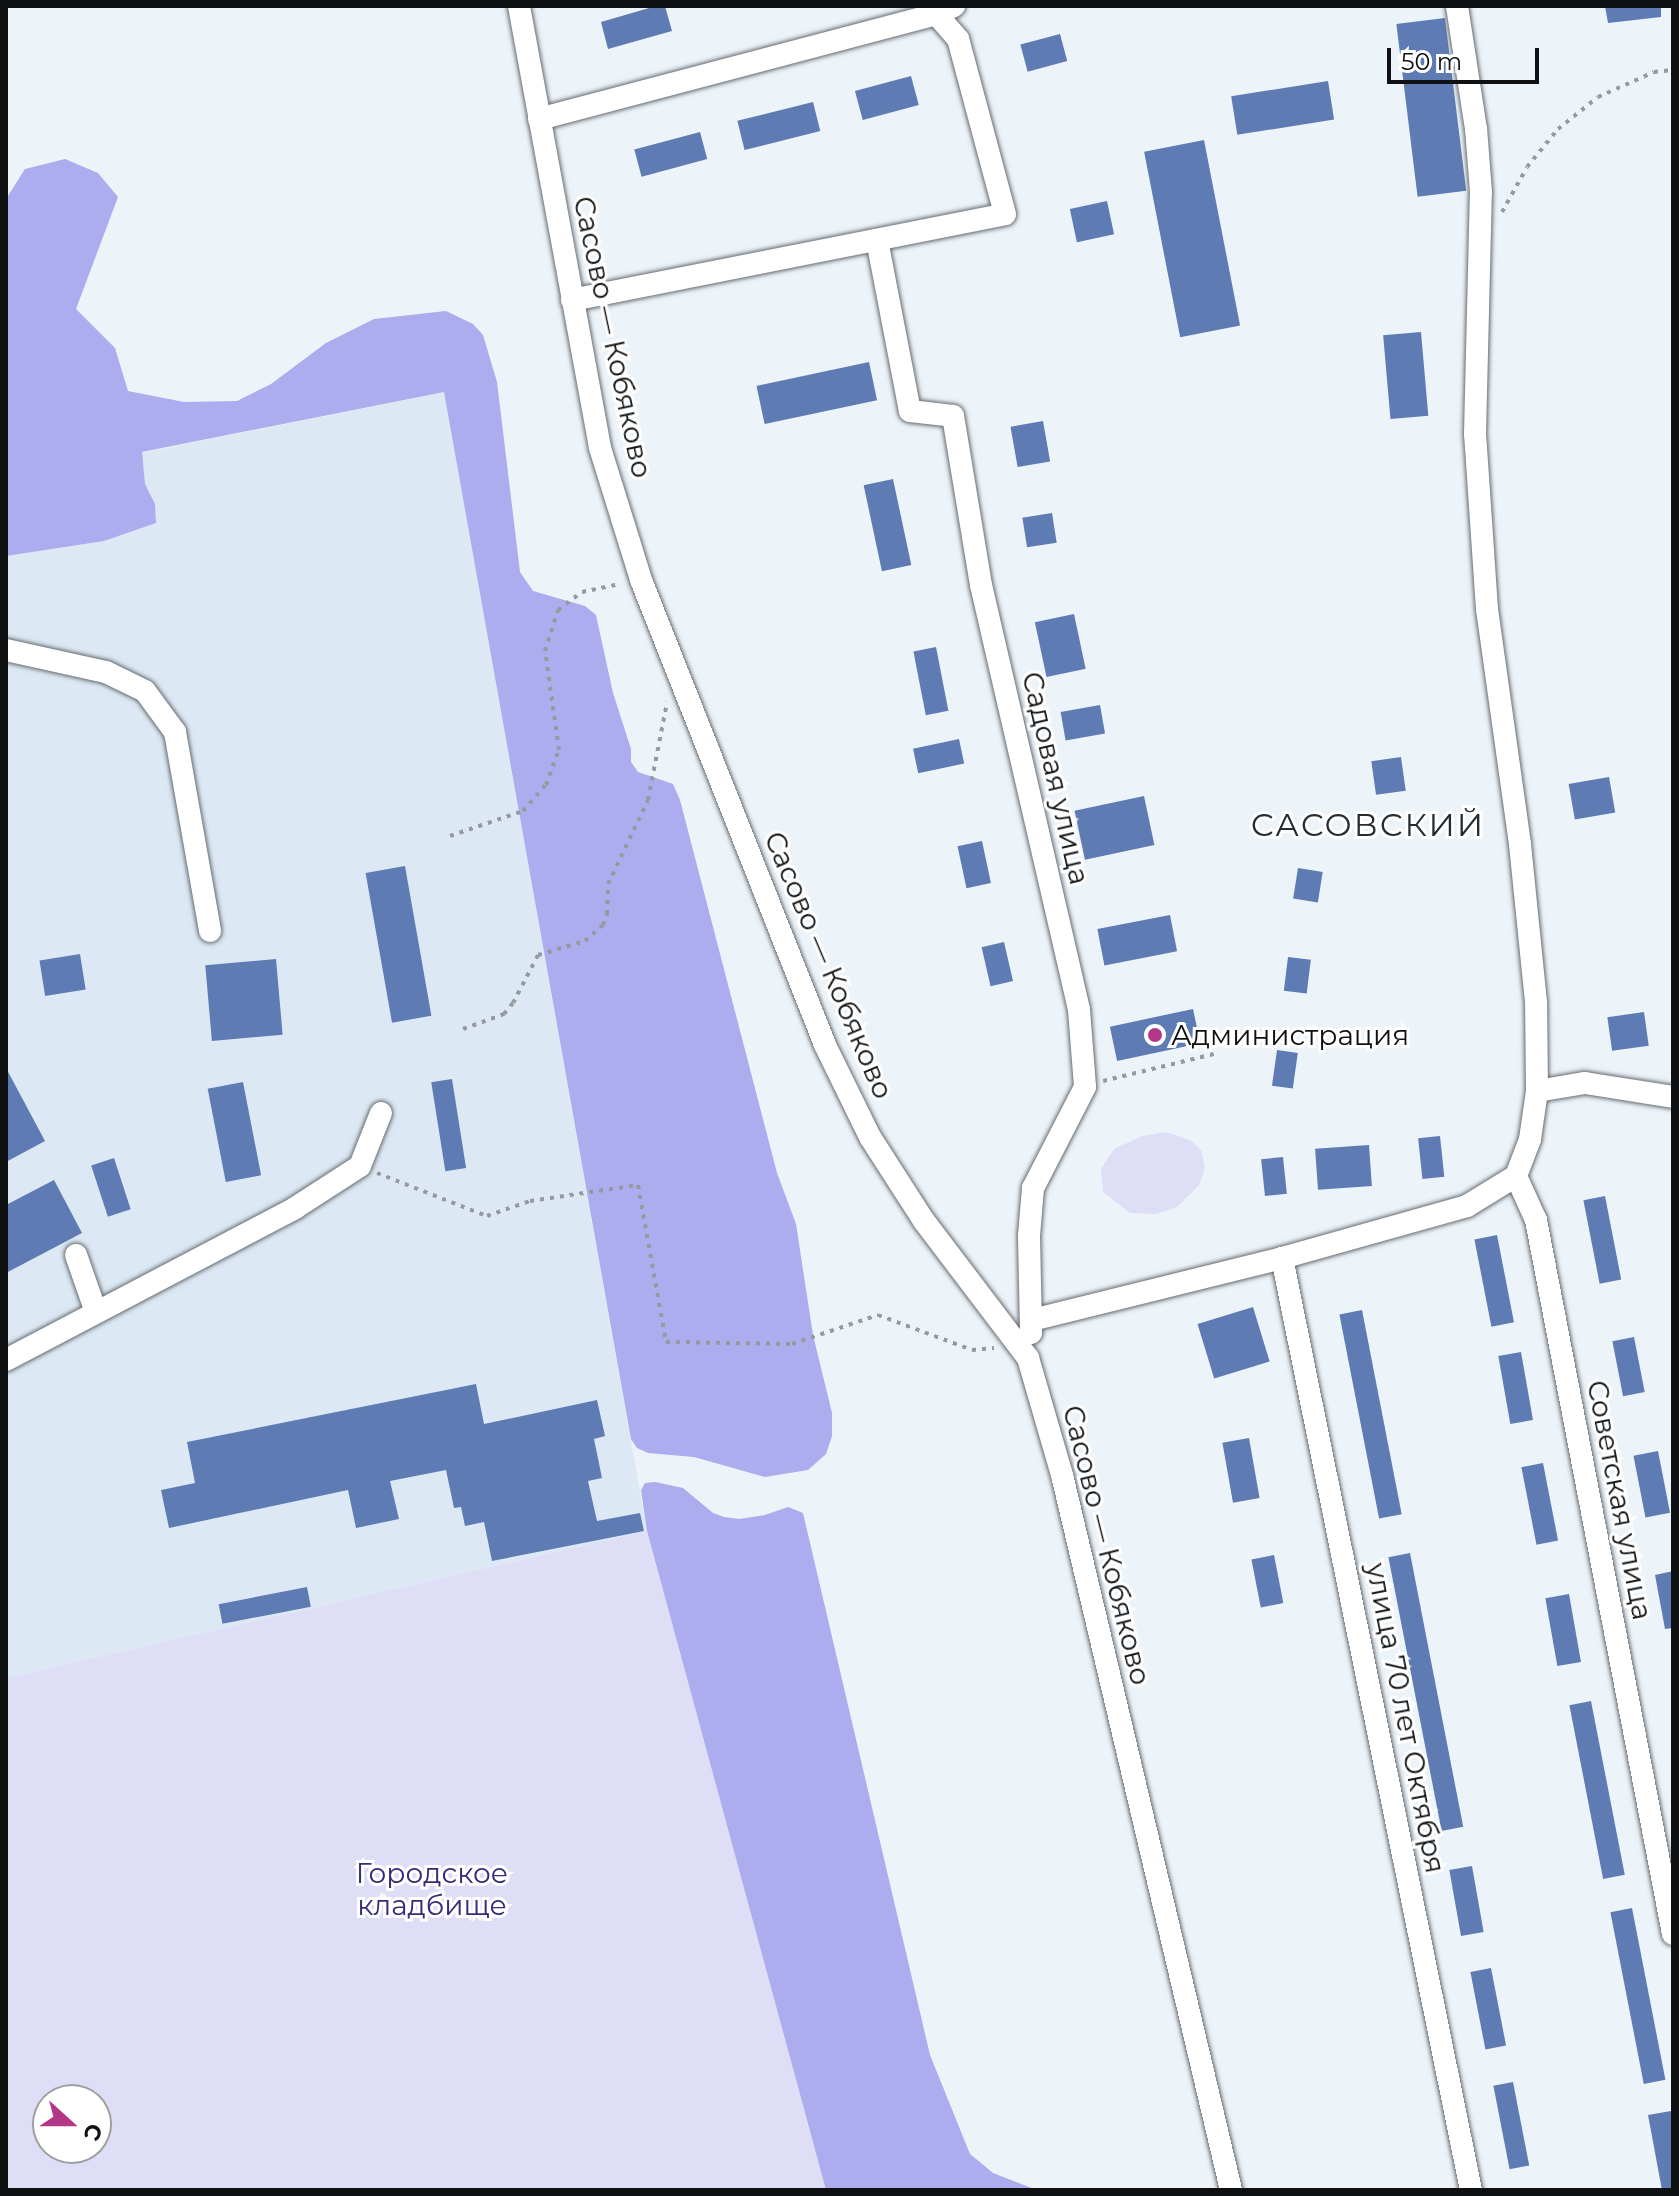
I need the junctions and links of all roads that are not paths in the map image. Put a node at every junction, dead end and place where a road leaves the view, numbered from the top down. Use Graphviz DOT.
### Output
graph roads {
  1 [pos="519,6"];
  2 [pos="1457,6"];
  3 [pos="945,10"];
  4 [pos="539,119"];
  5 [pos="877,240"];
  6 [pos="572,300"];
  7 [pos="6,650"];
  8 [pos="210,931"];
  9 [pos="1537,1091"];
  10 [pos="1673,1097"];
  11 [pos="381,1113"];
  12 [pos="1516,1176"];
  13 [pos="76,1255"];
  14 [pos="1282,1258"];
  15 [pos="96,1312"];
  16 [pos="1032,1320"];
  17 [pos="1023,1352"];
  18 [pos="6,1360"];
  19 [pos="1673,1934"];
  20 [pos="1231,2190"];
  21 [pos="1471,2190"];
  1 -- 4 [label="street, Сасово — Кобяково"];
  2 -- 9 [label="street"];
  3 -- 4 [label="street"];
  3 -- 5 [label="street"];
  4 -- 6 [label="street, Сасово — Кобяково"];
  5 -- 6 [label="street"];
  5 -- 16 [label="street, Садовая улица"];
  6 -- 17 [label="street, Сасово — Кобяково"];
  7 -- 8 [label="street"];
  9 -- 10 [label="street"];
  9 -- 12 [label="street"];
  11 -- 15 [label="street"];
  12 -- 14 [label="street"];
  12 -- 19 [label="street, Советская улица"];
  13 -- 15 [label="street"];
  14 -- 16 [label="street"];
  14 -- 21 [label="street, улица 70 лет Октября"];
  15 -- 18 [label="street"];
  16 -- 17 [label="street"];
  17 -- 20 [label="street, Сасово — Кобяково"];
}
